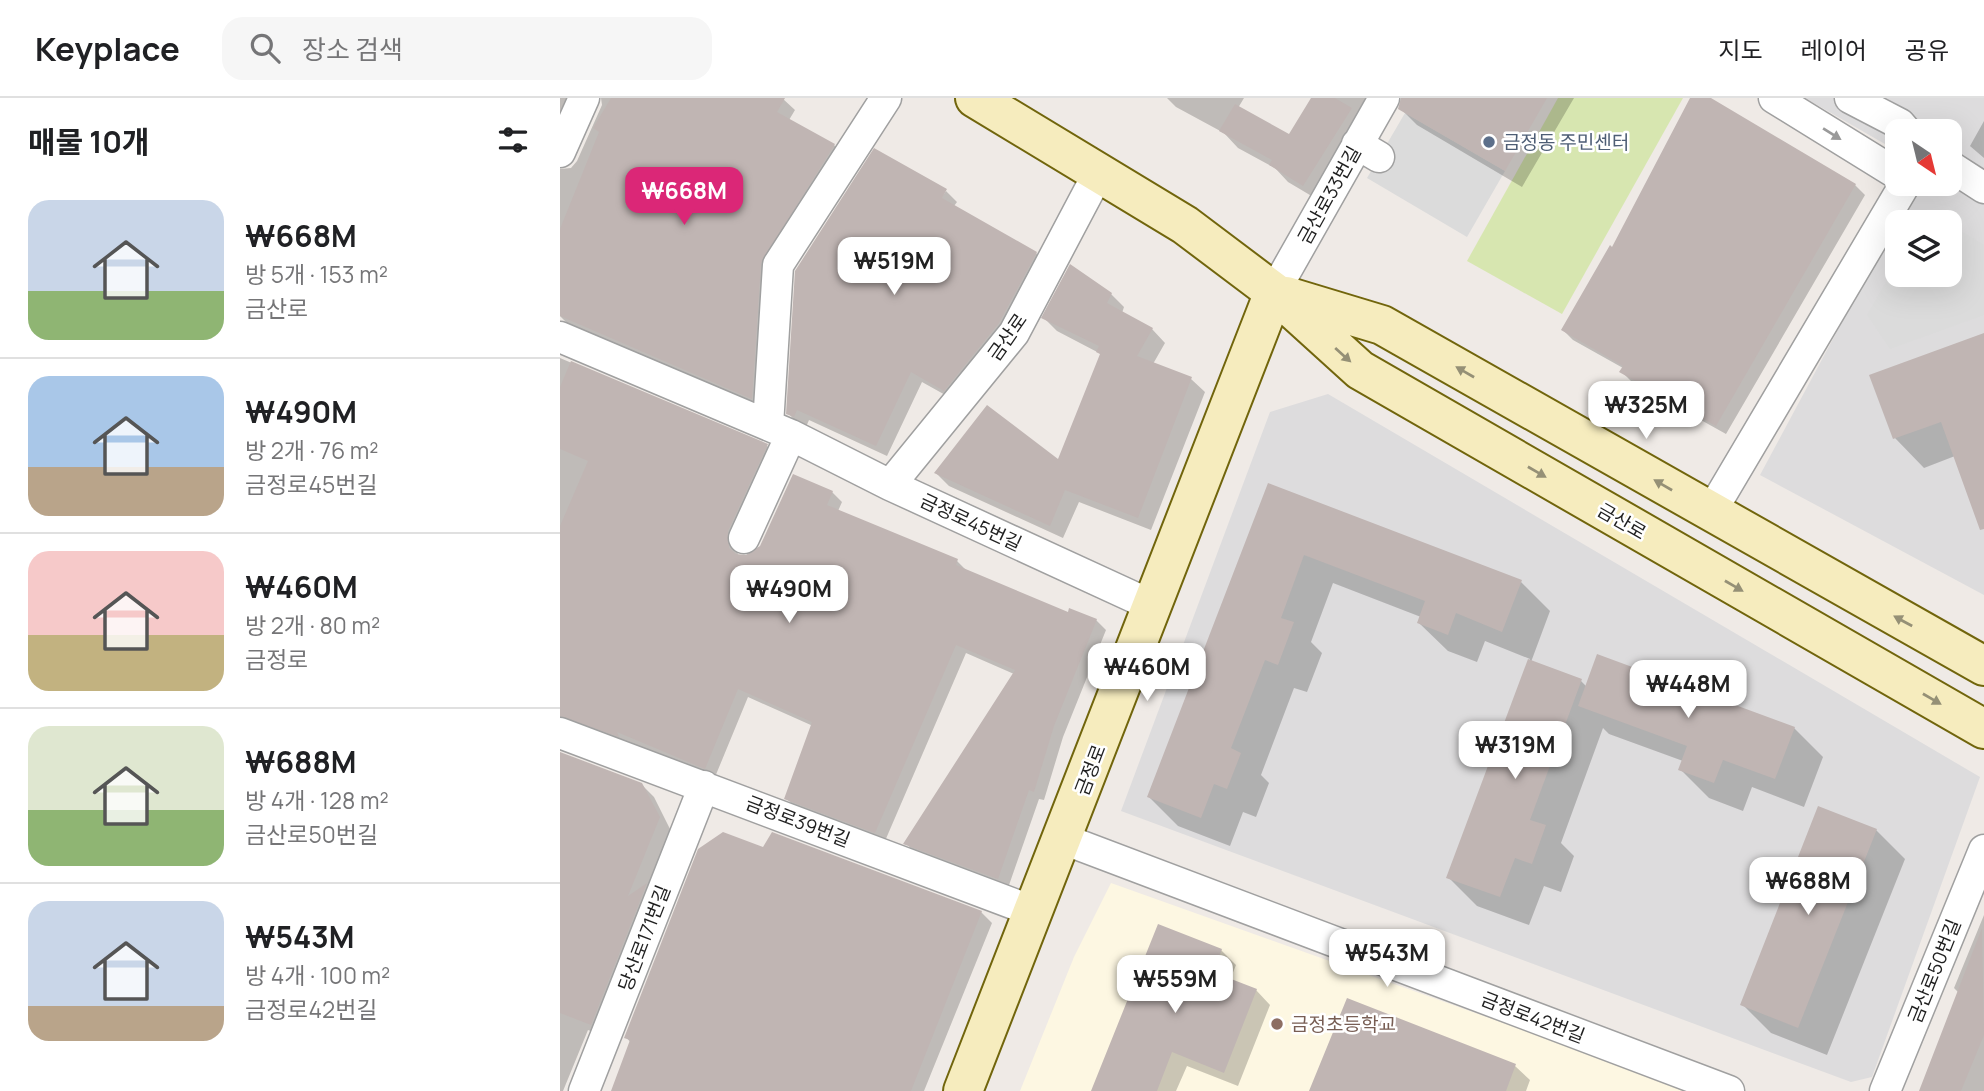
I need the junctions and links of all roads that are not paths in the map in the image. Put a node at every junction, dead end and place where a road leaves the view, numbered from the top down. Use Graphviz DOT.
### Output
graph roads {
  1 [pos="583,98"];
  2 [pos="886,98"];
  3 [pos="975,98"];
  4 [pos="1384,98"];
  5 [pos="1774,98"];
  6 [pos="1850,98"];
  7 [pos="1890,119"];
  8 [pos="560,152"];
  9 [pos="1885,167"];
  10 [pos="1099,172"];
  11 [pos="1962,174"];
  12 [pos="1984,188"];
  13 [pos="1898,196"];
  14 [pos="1274,292"];
  15 [pos="560,337"];
  16 [pos="779,430"];
  17 [pos="890,485"];
  18 [pos="1711,512"];
  19 [pos="744,538"];
  20 [pos="1153,606"];
  21 [pos="1984,666"];
  22 [pos="1984,729"];
  23 [pos="560,733"];
  24 [pos="704,786"];
  25 [pos="1063,839"];
  26 [pos="1984,850"];
  27 [pos="1035,912"];
  28 [pos="584,1091"];
  29 [pos="963,1091"];
  30 [pos="1728,1091"];
  31 [pos="1885,1091"];
  1 -- 8 [label="street"];
  2 -- 16 [label="street"];
  3 -- 10 [label="street, 금산로"];
  4 -- 14 [label="street, 금산로33번길"];
  5 -- 9 [label="street, one-way"];
  6 -- 7 [label="street"];
  10 -- 14 [label="street, 금산로"];
  10 -- 17 [label="street, 금산로"];
  11 -- 12 [label="street"];
  13 -- 18 [label="street"];
  18 -- 14 [label="street, 금산로, one-way"];
  14 -- 20 [label="street, 금정로"];
  14 -- 22 [label="street, 금산로, one-way"];
  15 -- 16 [label="street, 금정로45번길"];
  16 -- 17 [label="street, 금정로45번길"];
  16 -- 19 [label="street"];
  17 -- 20 [label="street, 금정로45번길"];
  21 -- 18 [label="street, 금산로, one-way"];
  20 -- 25 [label="street, 금정로"];
  23 -- 24 [label="street, 금정로39번길"];
  24 -- 27 [label="street, 금정로39번길"];
  24 -- 28 [label="street, 당산로171번길"];
  25 -- 27 [label="street, 금정로"];
  25 -- 30 [label="street, 금정로42번길"];
  26 -- 31 [label="street, 금산로50번길"];
  27 -- 29 [label="street, 금정로"];
}
